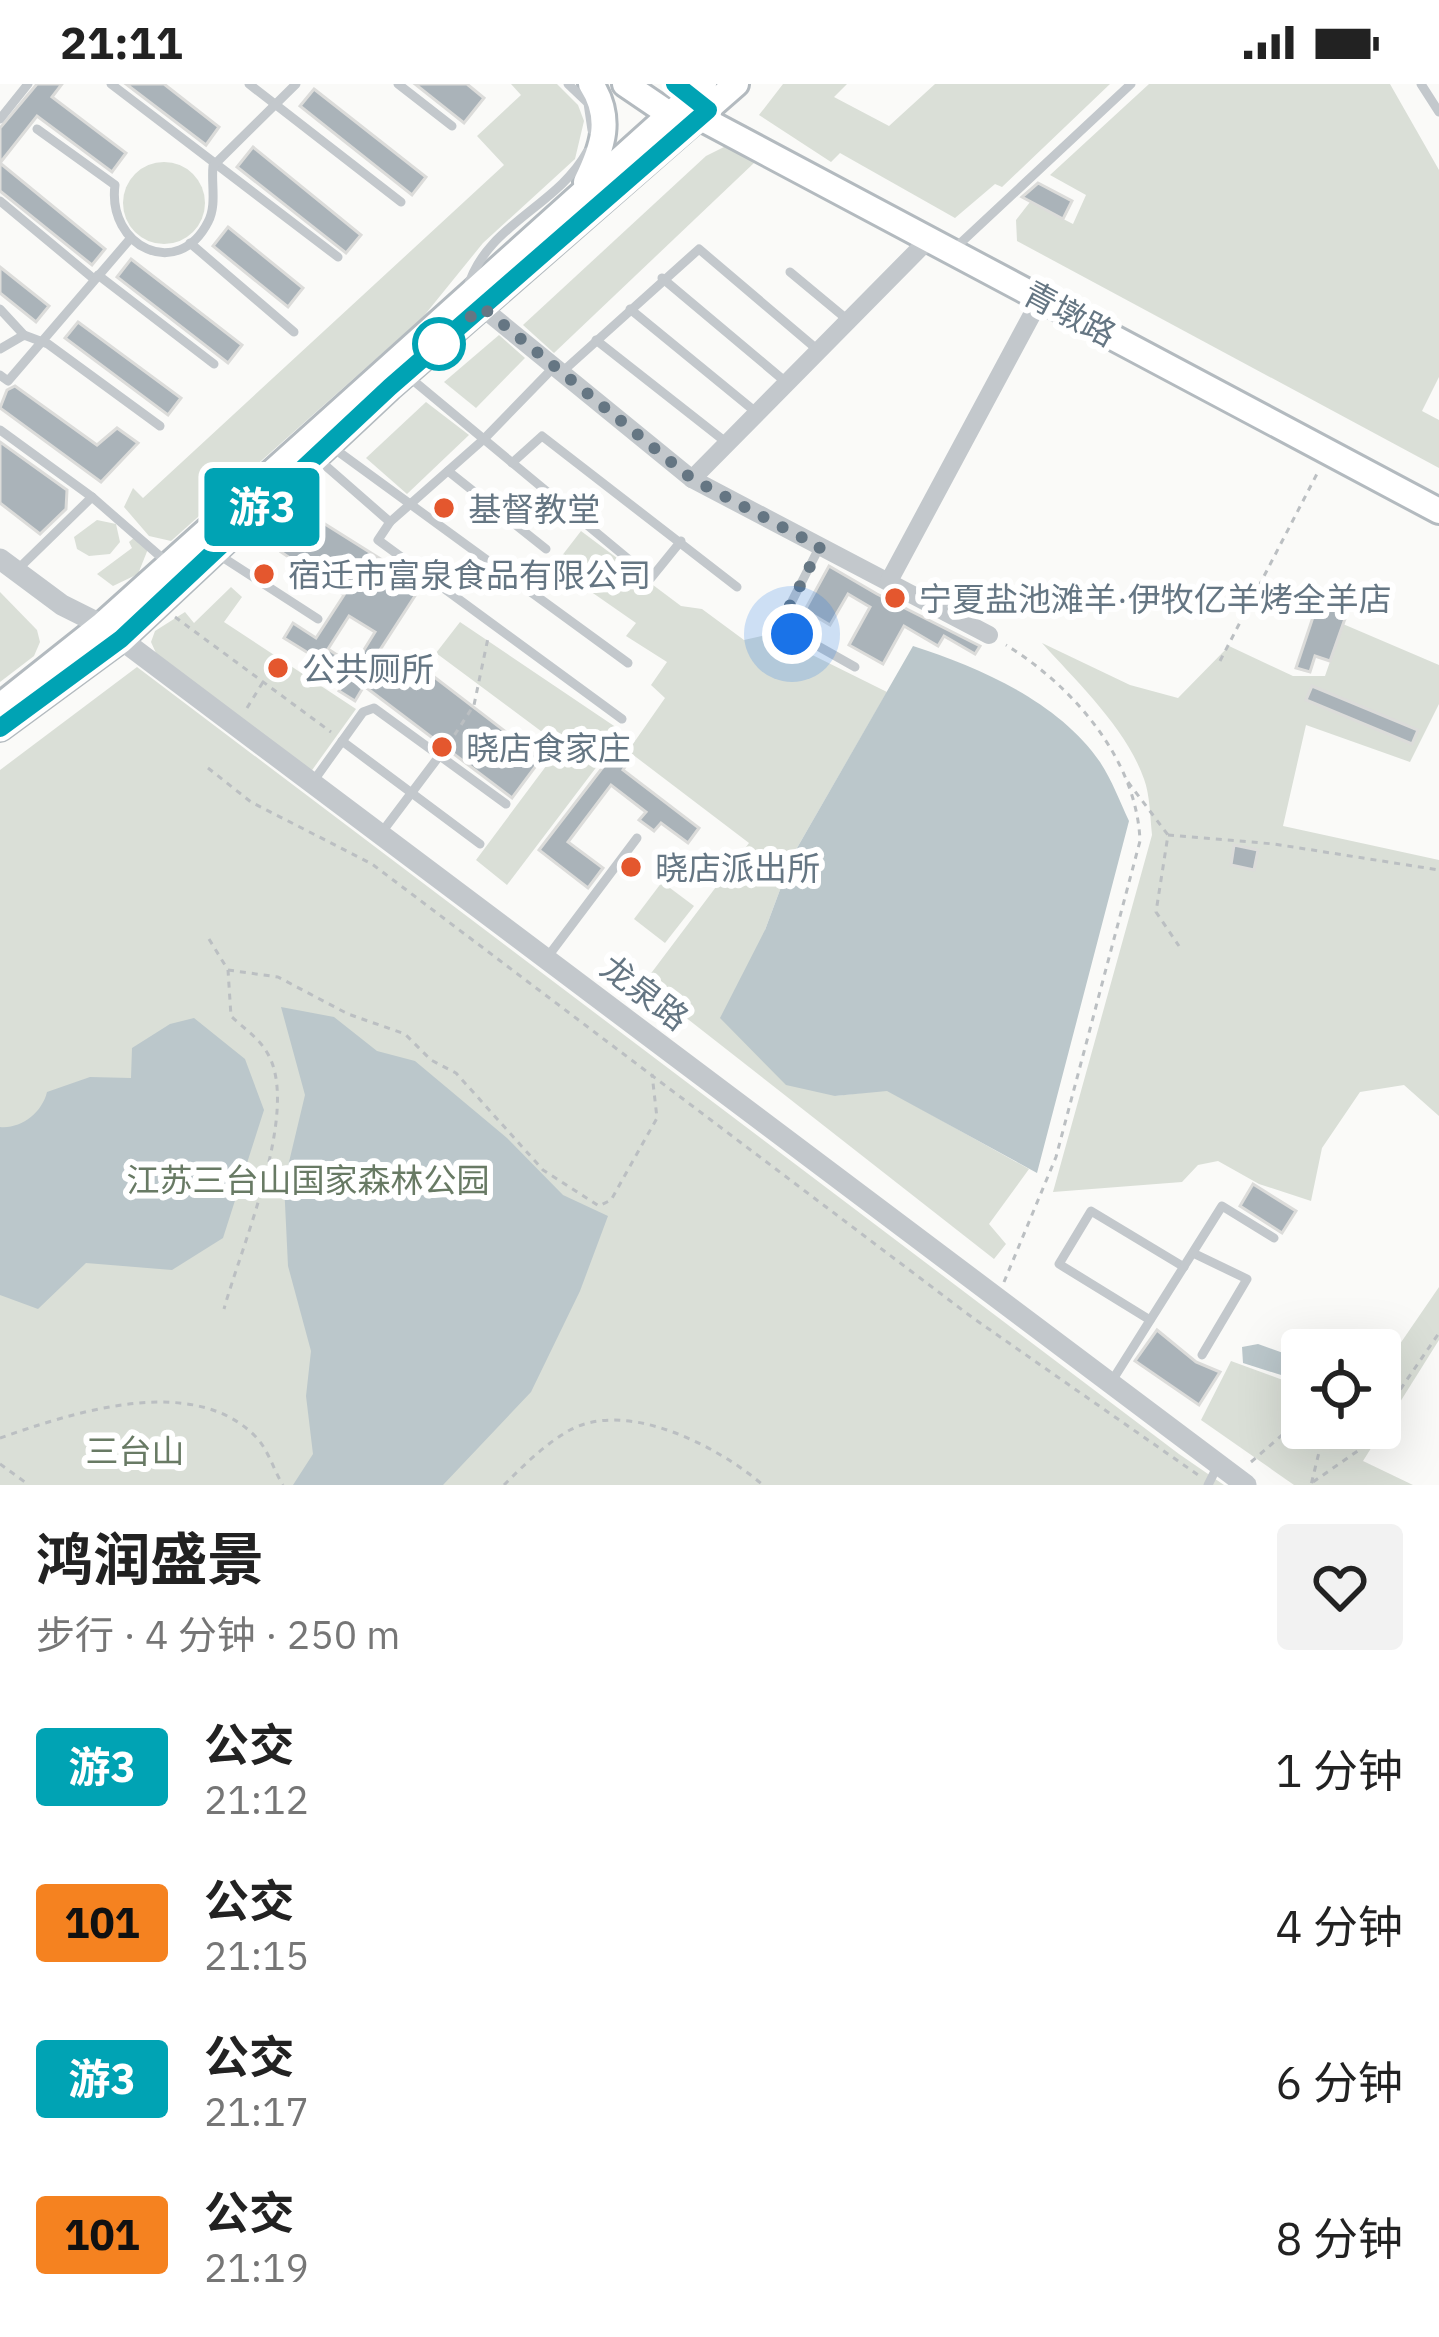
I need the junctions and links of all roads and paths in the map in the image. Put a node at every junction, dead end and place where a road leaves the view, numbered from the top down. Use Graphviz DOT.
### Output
graph roads {
  1 [pos="28,84"];
  2 [pos="111,84"];
  3 [pos="249,84"];
  4 [pos="296,84"];
  5 [pos="398,84"];
  6 [pos="568,84"];
  7 [pos="591,84"];
  8 [pos="625,84"];
  9 [pos="736,84"];
  10 [pos="1131,84"];
  11 [pos="1421,84"];
  12 [pos="276,105"];
  13 [pos="691,105"];
  14 [pos="1439,112"];
  15 [pos="0,119"];
  16 [pos="452,125"];
  17 [pos="37,129"];
  18 [pos="215,164"];
  19 [pos="581,192"];
  20 [pos="0,200"];
  21 [pos="401,202"];
  22 [pos="130,239"];
  23 [pos="190,243"];
  24 [pos="942,244"];
  25 [pos="338,256"];
  26 [pos="790,272"];
  27 [pos="96,277"];
  28 [pos="662,278"];
  29 [pos="1041,298"];
  30 [pos="474,300"];
  31 [pos="0,309"];
  32 [pos="629,309"];
  33 [pos="849,321"];
  34 [pos="294,332"];
  35 [pos="24,335"];
  36 [pos="596,340"];
  37 [pos="40,341"];
  38 [pos="0,349"];
  39 [pos="819,351"];
  40 [pos="214,364"];
  41 [pos="398,368"];
  42 [pos="557,370"];
  43 [pos="4,378"];
  44 [pos="787,383"];
  45 [pos="0,391"];
  46 [pos="758,413"];
  47 [pos="160,426"];
  48 [pos="0,430"];
  49 [pos="484,440"];
  50 [pos="727,443"];
  51 [pos="315,444"];
  52 [pos="1329,452"];
  53 [pos="512,463"];
  54 [pos="448,471"];
  55 [pos="692,479"];
  56 [pos="92,497"];
  57 [pos="408,506"];
  58 [pos="1439,512"];
  59 [pos="391,522"];
  60 [pos="681,541"];
  61 [pos="820,547"];
  62 [pos="546,549"];
  63 [pos="214,551"];
  64 [pos="169,564"];
  65 [pos="8,565"];
  66 [pos="890,581"];
  67 [pos="737,587"];
  68 [pos="158,604"];
  69 [pos="318,619"];
  70 [pos="496,627"];
  71 [pos="111,632"];
  72 [pos="989,635"];
  73 [pos="1220,661"];
  74 [pos="628,663"];
  75 [pos="855,667"];
  76 [pos="263,682"];
  77 [pos="0,706"];
  78 [pos="622,719"];
  79 [pos="232,723"];
  80 [pos="0,728"];
  81 [pos="342,740"];
  82 [pos="440,755"];
  83 [pos="208,768"];
  84 [pos="1127,781"];
  85 [pos="312,782"];
  86 [pos="412,793"];
  87 [pos="506,804"];
  88 [pos="380,835"];
  89 [pos="1168,835"];
  90 [pos="638,838"];
  91 [pos="480,844"];
  92 [pos="1439,870"];
  93 [pos="209,939"];
  94 [pos="1180,946"];
  95 [pos="546,959"];
  96 [pos="228,970"];
  97 [pos="652,1072"];
  98 [pos="1274,1238"];
  99 [pos="1193,1252"];
  100 [pos="1184,1267"];
  101 [pos="997,1298"];
  102 [pos="224,1309"];
  103 [pos="1150,1320"];
  104 [pos="1439,1334"];
  105 [pos="1202,1355"];
  106 [pos="1110,1384"];
  107 [pos="1401,1389"];
  108 [pos="0,1438"];
  109 [pos="1360,1449"];
  110 [pos="0,1464"];
  111 [pos="1223,1479"];
  112 [pos="281,1482"];
  113 [pos="1311,1484"];
  114 [pos="28,1485"];
  115 [pos="504,1485"];
  116 [pos="763,1485"];
  1 -- 15 [label="lane"];
  2 -- 18 [label="lane"];
  3 -- 12 [label="lane"];
  4 -- 12 [label="lane"];
  5 -- 16 [label="lane"];
  6 -- 30 [label="lane"];
  7 -- 19 [label="main road"];
  8 -- 13 [label="main road, 青墩路"];
  9 -- 13 [label="main road"];
  10 -- 24 [label="lane"];
  11 -- 14 [label="lane"];
  12 -- 18 [label="lane"];
  12 -- 21 [label="lane"];
  13 -- 19 [label="main road"];
  13 -- 24 [label="main road, 青墩路"];
  13 -- 30 [label="main road"];
  17 -- 22 [label="lane"];
  18 -- 23 [label="lane"];
  18 -- 25 [label="lane"];
  19 -- 30 [label="main road"];
  20 -- 27 [label="lane"];
  22 -- 23 [label="lane"];
  22 -- 27 [label="lane"];
  23 -- 34 [label="lane"];
  24 -- 29 [label="main road, 青墩路"];
  24 -- 33 [label="street"];
  26 -- 33 [label="lane"];
  27 -- 37 [label="lane"];
  27 -- 40 [label="lane"];
  28 -- 32 [label="lane"];
  28 -- 39 [label="lane"];
  28 -- 44 [label="lane"];
  29 -- 52 [label="main road, 青墩路"];
  29 -- 66 [label="street"];
  30 -- 41 [label="main road"];
  30 -- 42 [label="street"];
  31 -- 35 [label="lane"];
  32 -- 36 [label="lane"];
  32 -- 46 [label="lane"];
  33 -- 39 [label="street"];
  35 -- 37 [label="lane"];
  35 -- 38 [label="lane"];
  36 -- 42 [label="lane"];
  36 -- 50 [label="lane"];
  37 -- 43 [label="lane"];
  37 -- 47 [label="lane"];
  39 -- 44 [label="street"];
  41 -- 49 [label="lane"];
  41 -- 51 [label="main road"];
  42 -- 49 [label="lane"];
  42 -- 55 [label="street"];
  43 -- 45 [label="lane"];
  44 -- 46 [label="street"];
  46 -- 50 [label="street"];
  48 -- 56 [label="lane"];
  49 -- 53 [label="lane"];
  49 -- 54 [label="lane"];
  50 -- 55 [label="street"];
  51 -- 57 [label="lane"];
  51 -- 59 [label="lane"];
  51 -- 63 [label="main road"];
  51 -- 64 [label="main road"];
  52 -- 58 [label="main road, 青墩路"];
  52 -- 73 [label="path"];
  53 -- 60 [label="lane"];
  53 -- 60 [label="lane"];
  54 -- 57 [label="lane"];
  54 -- 62 [label="lane"];
  55 -- 61 [label="street"];
  56 -- 64 [label="lane"];
  56 -- 65 [label="lane"];
  57 -- 59 [label="lane"];
  57 -- 74 [label="lane"];
  59 -- 70 [label="lane"];
  60 -- 67 [label="lane"];
  61 -- 66 [label="street"];
  61 -- 75 [label="lane"];
  63 -- 68 [label="main road"];
  63 -- 69 [label="lane"];
  64 -- 71 [label="main road"];
  65 -- 71 [label="street, 龙泉路"];
  66 -- 72 [label="street"];
  68 -- 71 [label="main road"];
  68 -- 76 [label="path"];
  70 -- 78 [label="lane"];
  70 -- 82 [label="path"];
  71 -- 77 [label="main road"];
  71 -- 79 [label="street, 龙泉路"];
  71 -- 80 [label="main road"];
  72 -- 84 [label="path"];
  76 -- 79 [label="path"];
  76 -- 81 [label="path"];
  79 -- 85 [label="street, 龙泉路"];
  81 -- 82 [label="lane"];
  81 -- 85 [label="lane"];
  81 -- 86 [label="lane"];
  82 -- 86 [label="lane"];
  82 -- 87 [label="lane"];
  83 -- 97 [label="path"];
  84 -- 89 [label="path"];
  84 -- 101 [label="path"];
  85 -- 88 [label="street, 龙泉路"];
  86 -- 88 [label="lane"];
  86 -- 91 [label="lane"];
  88 -- 95 [label="street, 龙泉路"];
  89 -- 92 [label="path"];
  89 -- 94 [label="path"];
  90 -- 95 [label="lane"];
  93 -- 96 [label="path"];
  95 -- 101 [label="street, 龙泉路"];
  96 -- 97 [label="path"];
  96 -- 102 [label="path"];
  97 -- 111 [label="path"];
  98 -- 99 [label="lane"];
  99 -- 100 [label="lane"];
  99 -- 105 [label="lane"];
  100 -- 103 [label="lane"];
  100 -- 103 [label="lane"];
  101 -- 106 [label="street, 龙泉路"];
  103 -- 106 [label="lane"];
  104 -- 107 [label="path"];
  106 -- 111 [label="street, 龙泉路"];
  108 -- 112 [label="path"];
  109 -- 113 [label="path"];
  110 -- 114 [label="path"];
  111 -- 113 [label="path"];
  115 -- 116 [label="path"];
}
